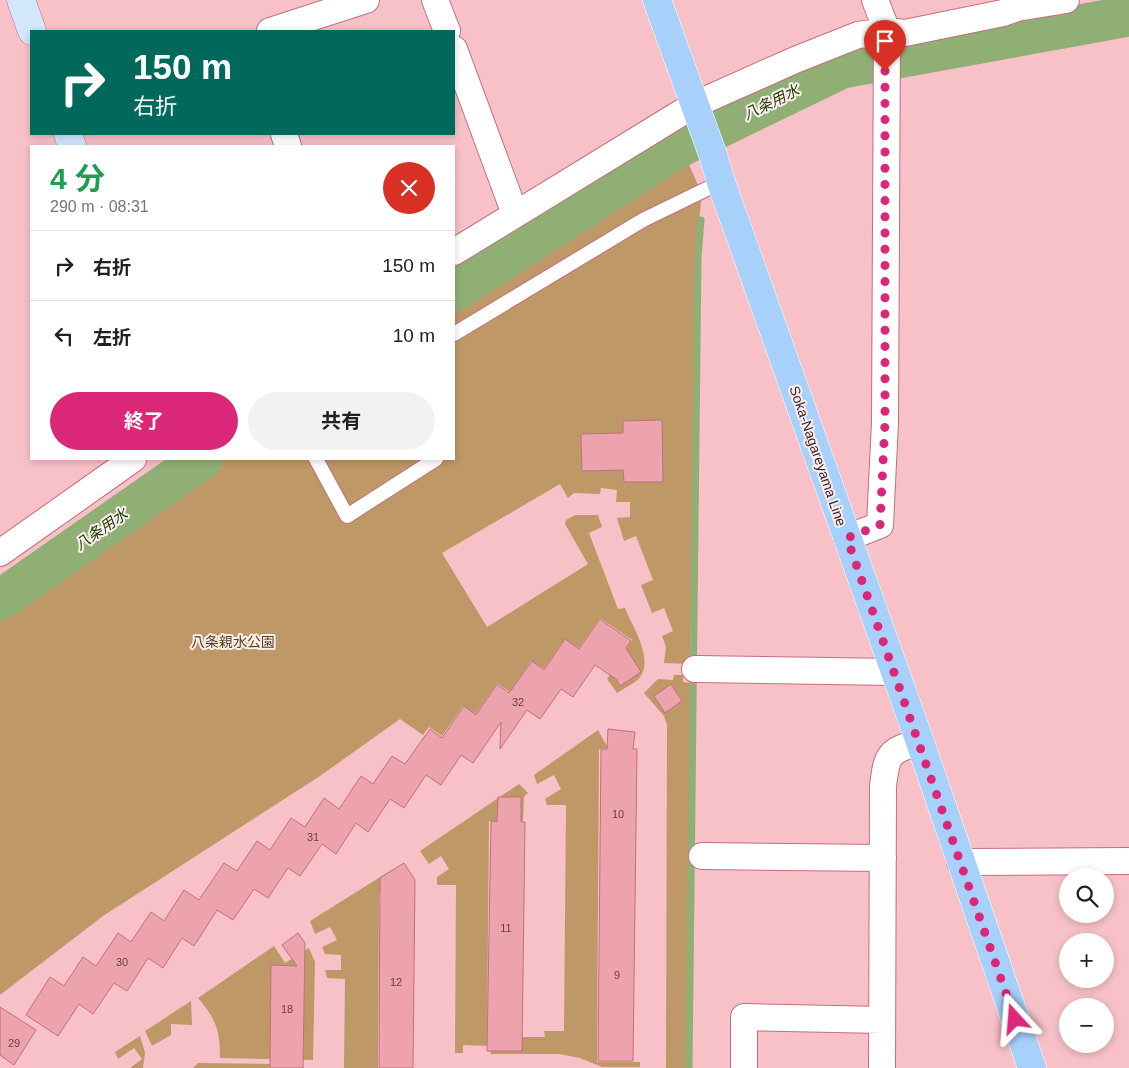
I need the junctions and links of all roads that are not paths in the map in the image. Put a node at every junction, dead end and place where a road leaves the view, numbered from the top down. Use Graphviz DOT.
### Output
graph roads {
  1 [pos="21,0"];
  2 [pos="366,0"];
  3 [pos="435,0"];
  4 [pos="656,0"];
  5 [pos="876,0"];
  6 [pos="1066,0"];
  7 [pos="1016,4"];
  8 [pos="32,30"];
  9 [pos="273,30"];
  10 [pos="447,30"];
  11 [pos="887,32"];
  12 [pos="455,53"];
  13 [pos="694,104"];
  14 [pos="721,182"];
  15 [pos="515,214"];
  16 [pos="455,251"];
  17 [pos="455,333"];
  18 [pos="132,460"];
  19 [pos="317,460"];
  20 [pos="434,460"];
  21 [pos="847,538"];
  22 [pos="0,552"];
  23 [pos="695,669"];
  24 [pos="894,672"];
  25 [pos="920,742"];
  26 [pos="702,856"];
  27 [pos="883,858"];
  28 [pos="1129,861"];
  29 [pos="960,862"];
  30 [pos="882,1020"];
  31 [pos="744,1068"];
  32 [pos="882,1068"];
  33 [pos="1032,1068"];
  1 -- 8 [label="street"];
  2 -- 9 [label="street"];
  3 -- 10 [label="street"];
  4 -- 13 [label="main road"];
  5 -- 11 [label="street"];
  6 -- 7 [label="street"];
  7 -- 11 [label="street"];
  11 -- 13 [label="street"];
  11 -- 21 [label="street"];
  12 -- 15 [label="street"];
  13 -- 14 [label="main road, Soka-Nagareyama Line"];
  13 -- 15 [label="street"];
  14 -- 17 [label="lane"];
  14 -- 21 [label="main road, Soka-Nagareyama Line"];
  15 -- 16 [label="street"];
  18 -- 22 [label="street"];
  19 -- 20 [label="lane"];
  21 -- 24 [label="main road, Soka-Nagareyama Line"];
  23 -- 24 [label="street"];
  24 -- 25 [label="main road, Soka-Nagareyama Line"];
  25 -- 27 [label="street"];
  25 -- 29 [label="main road, Soka-Nagareyama Line"];
  26 -- 27 [label="street"];
  27 -- 30 [label="street"];
  28 -- 29 [label="street"];
  29 -- 33 [label="main road, Soka-Nagareyama Line"];
  30 -- 31 [label="street"];
  30 -- 32 [label="street"];
}
